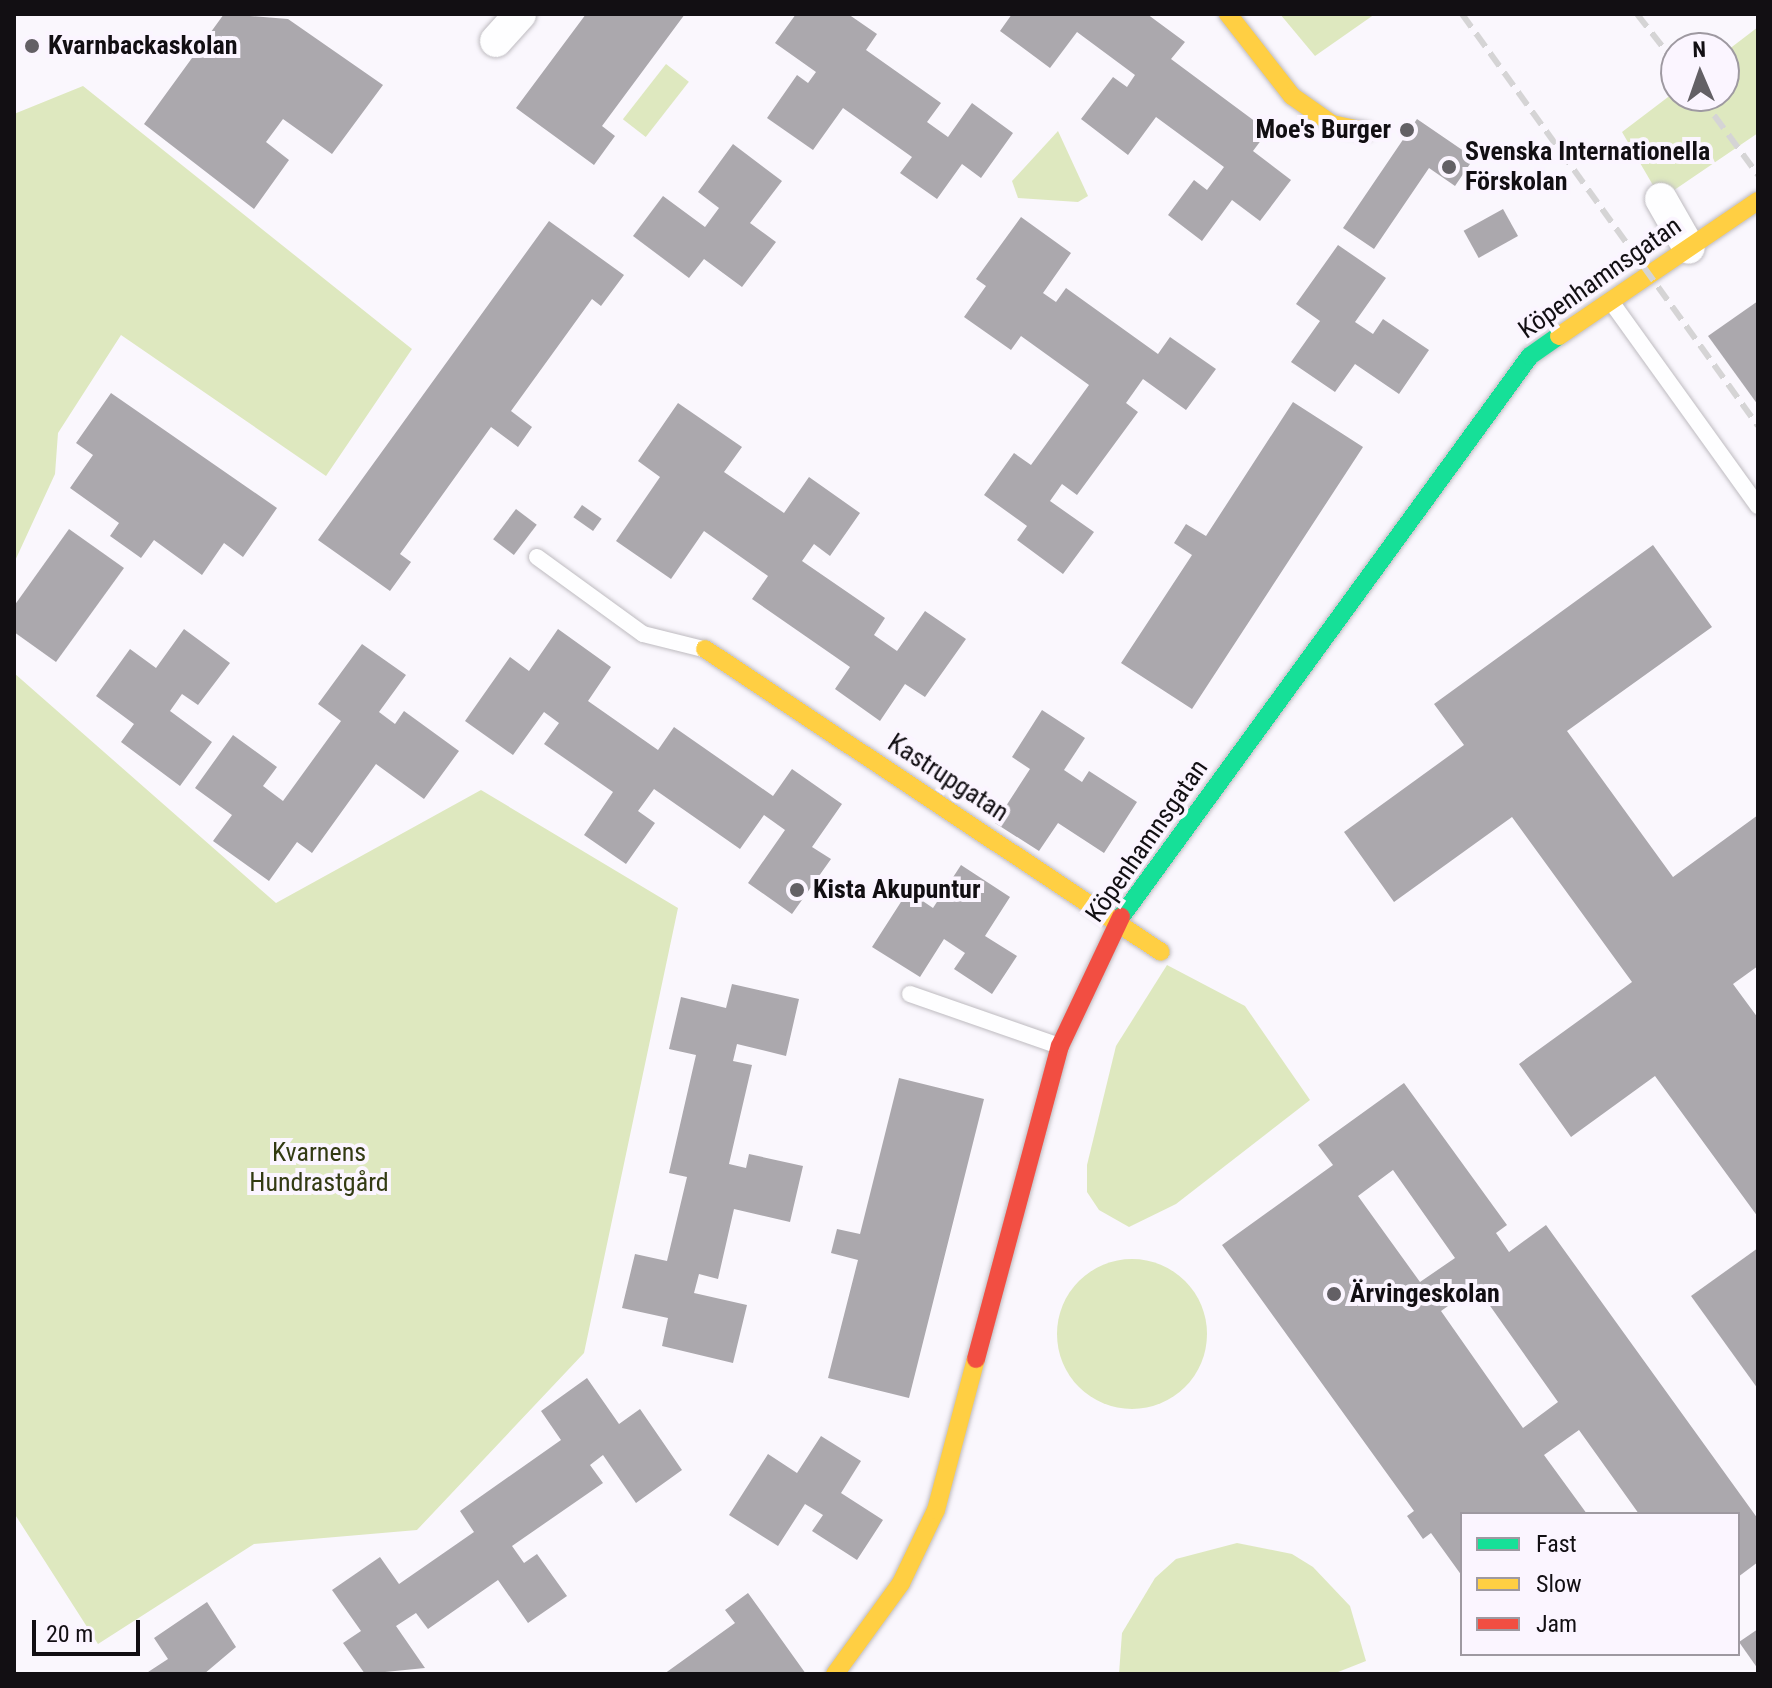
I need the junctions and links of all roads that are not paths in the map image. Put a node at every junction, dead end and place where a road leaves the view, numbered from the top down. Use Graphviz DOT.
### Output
graph roads {
  1 [pos="520,14"];
  2 [pos="1228,14"];
  3 [pos="496,41"];
  4 [pos="1366,131"];
  5 [pos="1661,199"];
  6 [pos="1758,201"];
  7 [pos="1689,248"];
  8 [pos="1610,301"];
  9 [pos="1758,506"];
  10 [pos="537,557"];
  11 [pos="705,649"];
  12 [pos="1118,921"];
  13 [pos="1161,952"];
  14 [pos="910,994"];
  15 [pos="1060,1046"];
  16 [pos="835,1674"];
  1 -- 3 [label="street"];
  2 -- 4 [label="street"];
  5 -- 7 [label="street"];
  6 -- 7 [label="street, Köpenhamnsgatan"];
  7 -- 8 [label="street, Köpenhamnsgatan"];
  8 -- 9 [label="lane"];
  8 -- 12 [label="street, Köpenhamnsgatan"];
  10 -- 11 [label="lane"];
  11 -- 12 [label="street, Kastrupgatan"];
  12 -- 13 [label="street, Kastrupgatan"];
  12 -- 15 [label="street, Köpenhamnsgatan"];
  14 -- 15 [label="lane"];
  15 -- 16 [label="street, Köpenhamnsgatan"];
}
